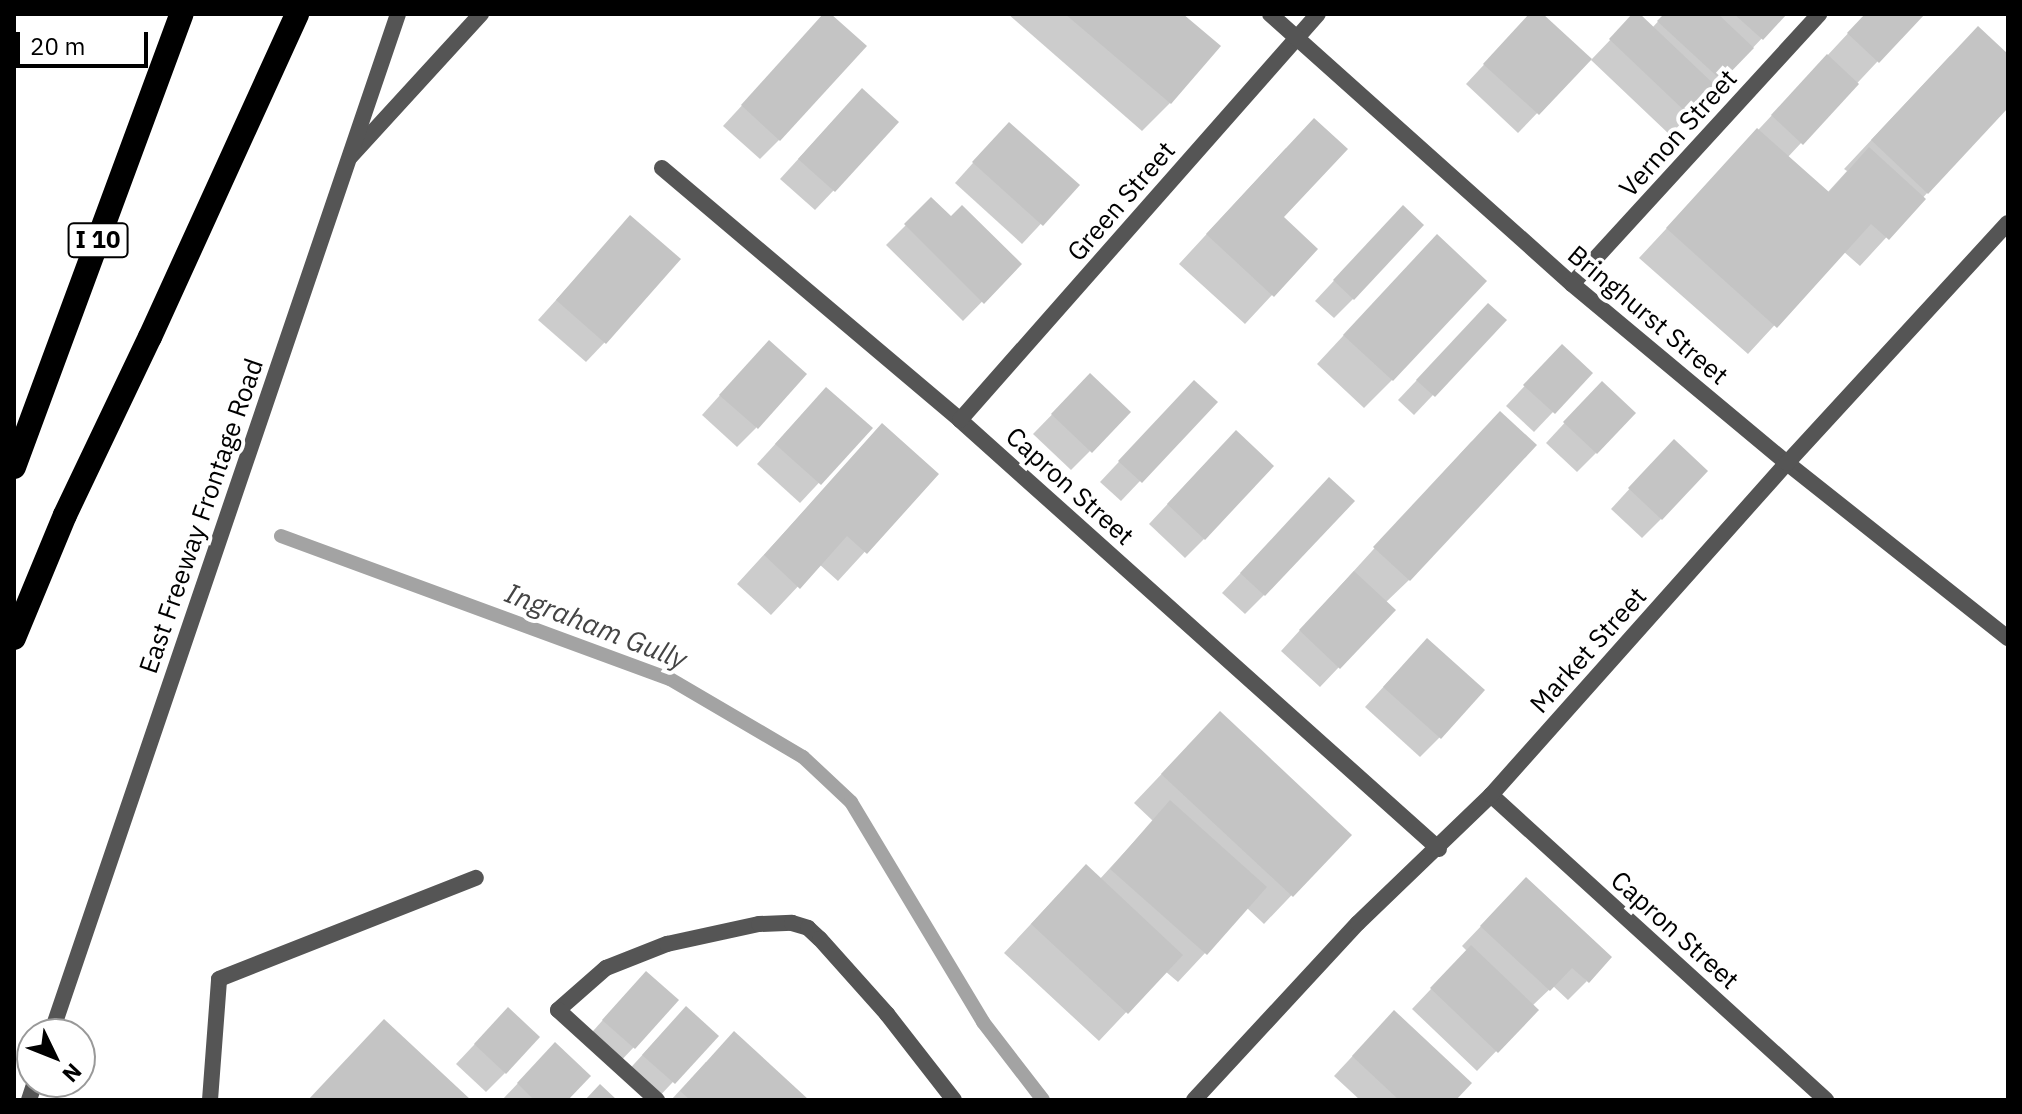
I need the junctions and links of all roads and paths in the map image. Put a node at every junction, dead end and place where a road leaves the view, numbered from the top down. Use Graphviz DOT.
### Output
graph roads {
  1 [pos="182,14"];
  2 [pos="297,14"];
  3 [pos="398,14"];
  4 [pos="481,14"];
  5 [pos="1270,14"];
  6 [pos="1318,14"];
  7 [pos="1819,14"];
  8 [pos="1296,39"];
  9 [pos="349,158"];
  10 [pos="662,168"];
  11 [pos="2008,223"];
  12 [pos="1572,284"];
  13 [pos="960,420"];
  14 [pos="1787,463"];
  15 [pos="14,467"];
  16 [pos="14,638"];
  17 [pos="2008,638"];
  18 [pos="1491,795"];
  19 [pos="1439,849"];
  20 [pos="476,878"];
  21 [pos="56,1018"];
  22 [pos="210,1100"];
  23 [pos="657,1100"];
  24 [pos="954,1100"];
  25 [pos="1194,1100"];
  26 [pos="1826,1100"];
  1 -- 15 [label="highway, I 10"];
  2 -- 16 [label="highway"];
  3 -- 9 [label="street, East Freeway Frontage Road"];
  4 -- 9 [label="street"];
  5 -- 8 [label="street, Bringhurst Street"];
  6 -- 8 [label="street, Green Street"];
  7 -- 12 [label="street, Vernon Street"];
  8 -- 12 [label="street, Bringhurst Street"];
  8 -- 13 [label="street, Green Street"];
  9 -- 21 [label="street, East Freeway Frontage Road"];
  10 -- 13 [label="street, Capron Street"];
  11 -- 14 [label="street, Market Street"];
  12 -- 14 [label="street, Bringhurst Street"];
  13 -- 19 [label="street, Capron Street"];
  14 -- 17 [label="street, Bringhurst Street"];
  14 -- 18 [label="street, Market Street"];
  18 -- 19 [label="street, Market Street"];
  18 -- 26 [label="street, Capron Street"];
  19 -- 25 [label="street, Market Street"];
  20 -- 22 [label="street"];
  23 -- 24 [label="street"];
}
